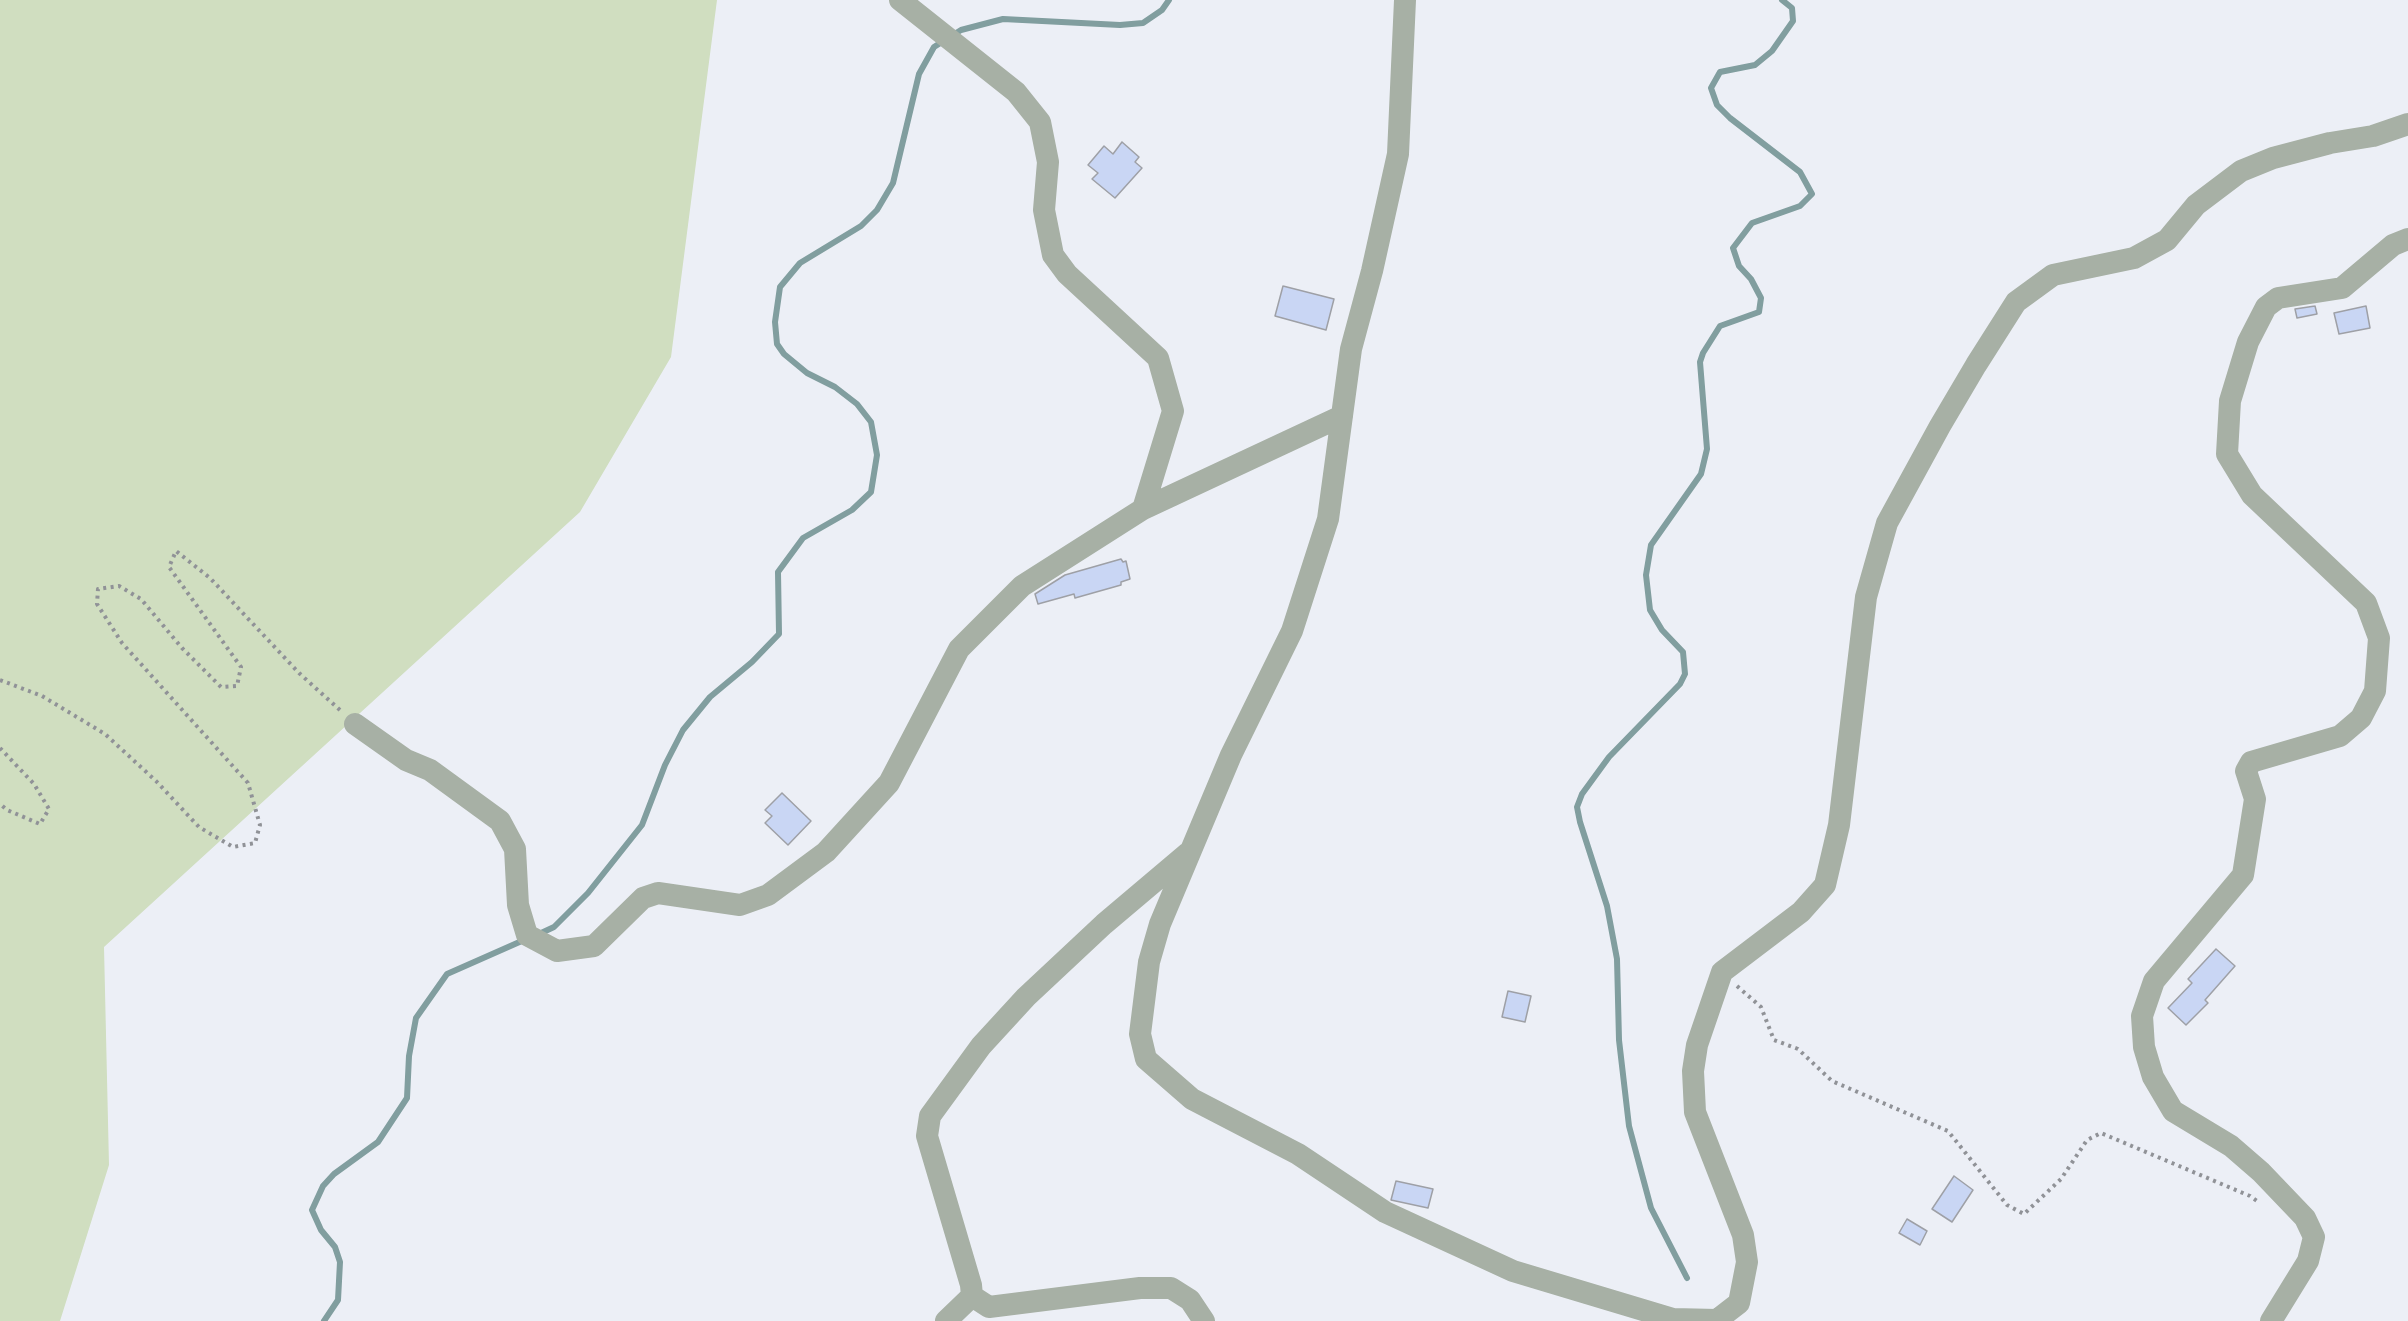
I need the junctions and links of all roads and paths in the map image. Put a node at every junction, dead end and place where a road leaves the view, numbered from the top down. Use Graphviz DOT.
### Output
graph roads {
  1 [pos="900,0"];
  2 [pos="1405,0"];
  3 [pos="2408,123"];
  4 [pos="2408,239"];
  5 [pos="1342,416"];
  6 [pos="1143,509"];
  7 [pos="0,680"];
  8 [pos="355,724"];
  9 [pos="0,748"];
  10 [pos="0,804"];
  11 [pos="1192,850"];
  12 [pos="1722,972"];
  13 [pos="2268,1208"];
  14 [pos="972,1296"];
  15 [pos="1737,1312"];
  16 [pos="946,1321"];
  17 [pos="1204,1321"];
  18 [pos="2271,1321"];
  1 -- 6 [label="street"];
  2 -- 5 [label="street"];
  3 -- 12 [label="street"];
  4 -- 18 [label="street"];
  5 -- 6 [label="street"];
  5 -- 11 [label="street"];
  6 -- 8 [label="street"];
  7 -- 8 [label="path"];
  9 -- 10 [label="path"];
  11 -- 14 [label="street"];
  11 -- 15 [label="street"];
  12 -- 13 [label="path"];
  12 -- 15 [label="street"];
  14 -- 16 [label="street"];
  14 -- 17 [label="street"];
}
